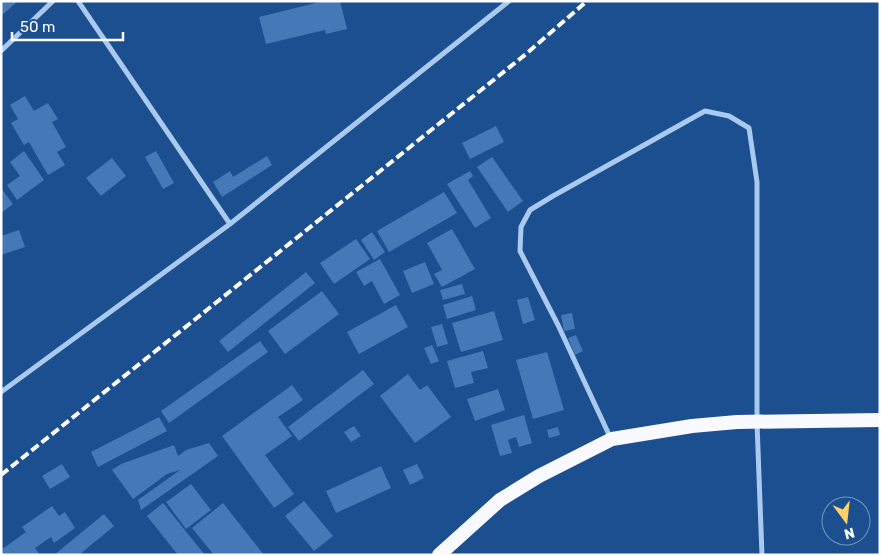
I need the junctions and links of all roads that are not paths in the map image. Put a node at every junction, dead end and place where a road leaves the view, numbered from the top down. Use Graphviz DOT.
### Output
graph roads {
  1 [pos="54,1"];
  2 [pos="78,1"];
  3 [pos="509,1"];
  4 [pos="1,51"];
  5 [pos="230,224"];
  6 [pos="1,392"];
  7 [pos="880,420"];
  8 [pos="757,423"];
  9 [pos="612,439"];
  10 [pos="440,555"];
  11 [pos="762,555"];
  1 -- 4 [label="street"];
  2 -- 5 [label="street"];
  3 -- 5 [label="street"];
  5 -- 6 [label="street"];
  7 -- 8 [label="highway"];
  8 -- 9 [label="highway"];
  8 -- 9 [label="street"];
  8 -- 11 [label="street"];
  9 -- 10 [label="highway"];
}
